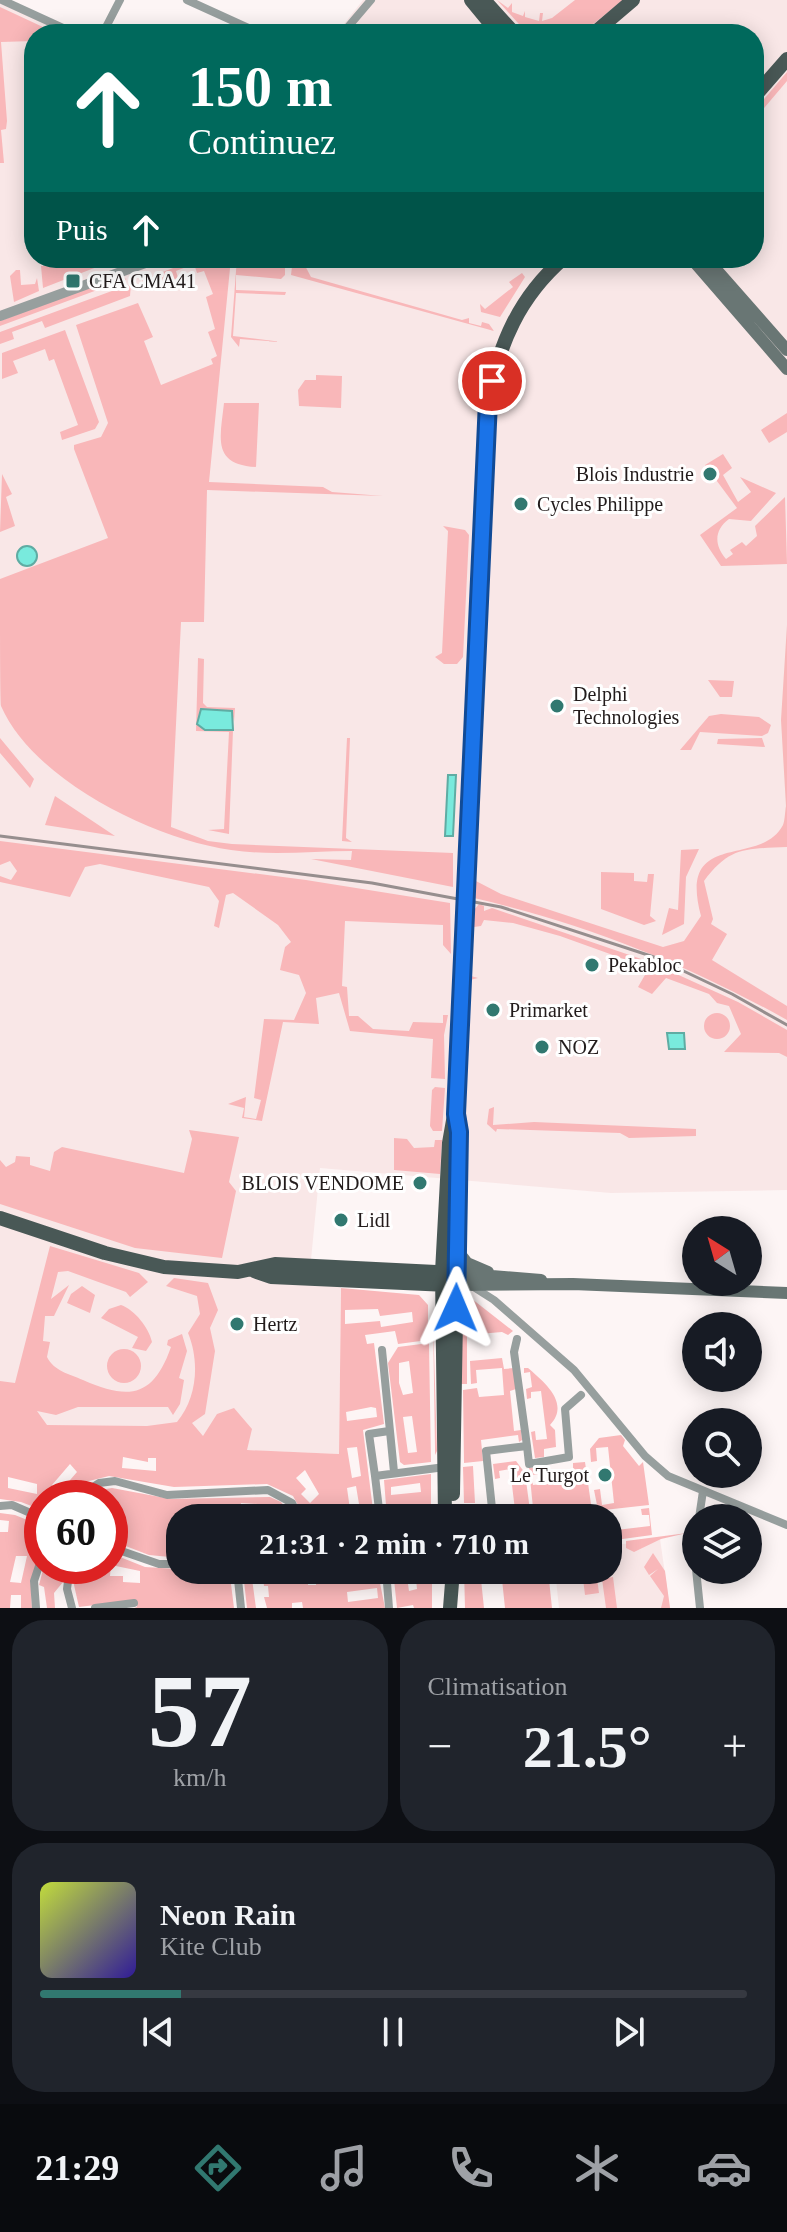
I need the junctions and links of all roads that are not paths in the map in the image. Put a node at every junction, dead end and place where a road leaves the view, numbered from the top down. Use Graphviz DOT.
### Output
graph roads {
  1 [pos="2,0"];
  2 [pos="120,0"];
  3 [pos="187,0"];
  4 [pos="371,0"];
  5 [pos="471,0"];
  6 [pos="484,0"];
  7 [pos="633,0"];
  8 [pos="54,24"];
  9 [pos="108,24"];
  10 [pos="240,24"];
  11 [pos="351,24"];
  12 [pos="491,24"];
  13 [pos="506,24"];
  14 [pos="605,24"];
  15 [pos="787,59"];
  16 [pos="764,85"];
  17 [pos="132,268"];
  18 [pos="555,268"];
  19 [pos="701,268"];
  20 [pos="714,268"];
  21 [pos="0,316"];
  22 [pos="782,348"];
  23 [pos="787,369"];
  24 [pos="456,1114"];
  25 [pos="0,1218"];
  26 [pos="456,1249"];
  27 [pos="453,1280"];
  28 [pos="493,1287"];
  29 [pos="787,1293"];
  30 [pos="517,1339"];
  31 [pos="382,1350"];
  32 [pos="581,1395"];
  33 [pos="389,1431"];
  34 [pos="527,1446"];
  35 [pos="448,1467"];
  36 [pos="394,1472"];
  37 [pos="375,1476"];
  38 [pos="128,1484"];
  39 [pos="703,1491"];
  40 [pos="292,1504"];
  41 [pos="378,1504"];
  42 [pos="446,1504"];
  43 [pos="452,1504"];
  44 [pos="492,1504"];
  45 [pos="701,1504"];
  46 [pos="0,1506"];
  47 [pos="24,1510"];
  48 [pos="787,1525"];
  49 [pos="128,1553"];
  50 [pos="166,1564"];
  51 [pos="34,1584"];
  52 [pos="68,1584"];
  53 [pos="238,1584"];
  54 [pos="387,1584"];
  55 [pos="447,1584"];
  56 [pos="452,1584"];
  57 [pos="698,1584"];
  58 [pos="134,1603"];
  59 [pos="36,1608"];
  60 [pos="72,1608"];
  61 [pos="95,1608"];
  62 [pos="241,1608"];
  63 [pos="389,1608"];
  64 [pos="449,1608"];
  65 [pos="700,1608"];
  1 -- 8 [label="street"];
  2 -- 9 [label="street"];
  3 -- 10 [label="street"];
  4 -- 11 [label="street"];
  5 -- 12 [label="main road"];
  6 -- 13 [label="main road"];
  7 -- 14 [label="main road"];
  15 -- 16 [label="main road"];
  17 -- 21 [label="street"];
  18 -- 24 [label="main road"];
  19 -- 22 [label="main road"];
  20 -- 22 [label="main road"];
  22 -- 23 [label="main road"];
  24 -- 26 [label="main road"];
  24 -- 27 [label="main road"];
  25 -- 27 [label="main road"];
  26 -- 27 [label="main road"];
  26 -- 28 [label="main road"];
  27 -- 28 [label="main road"];
  27 -- 28 [label="main road"];
  27 -- 35 [label="main road"];
  28 -- 29 [label="main road"];
  28 -- 39 [label="street"];
  30 -- 34 [label="street"];
  31 -- 33 [label="street"];
  32 -- 34 [label="street"];
  33 -- 36 [label="street"];
  33 -- 37 [label="street"];
  34 -- 44 [label="street"];
  35 -- 36 [label="street"];
  35 -- 42 [label="main road"];
  35 -- 43 [label="main road"];
  36 -- 37 [label="street"];
  37 -- 41 [label="street"];
  38 -- 40 [label="street"];
  39 -- 45 [label="street"];
  39 -- 48 [label="street"];
  46 -- 47 [label="street"];
  49 -- 50 [label="street"];
  51 -- 59 [label="street"];
  52 -- 60 [label="street"];
  53 -- 62 [label="street"];
  54 -- 63 [label="street"];
  55 -- 64 [label="main road"];
  56 -- 64 [label="main road"];
  57 -- 65 [label="street"];
  58 -- 61 [label="street"];
}
